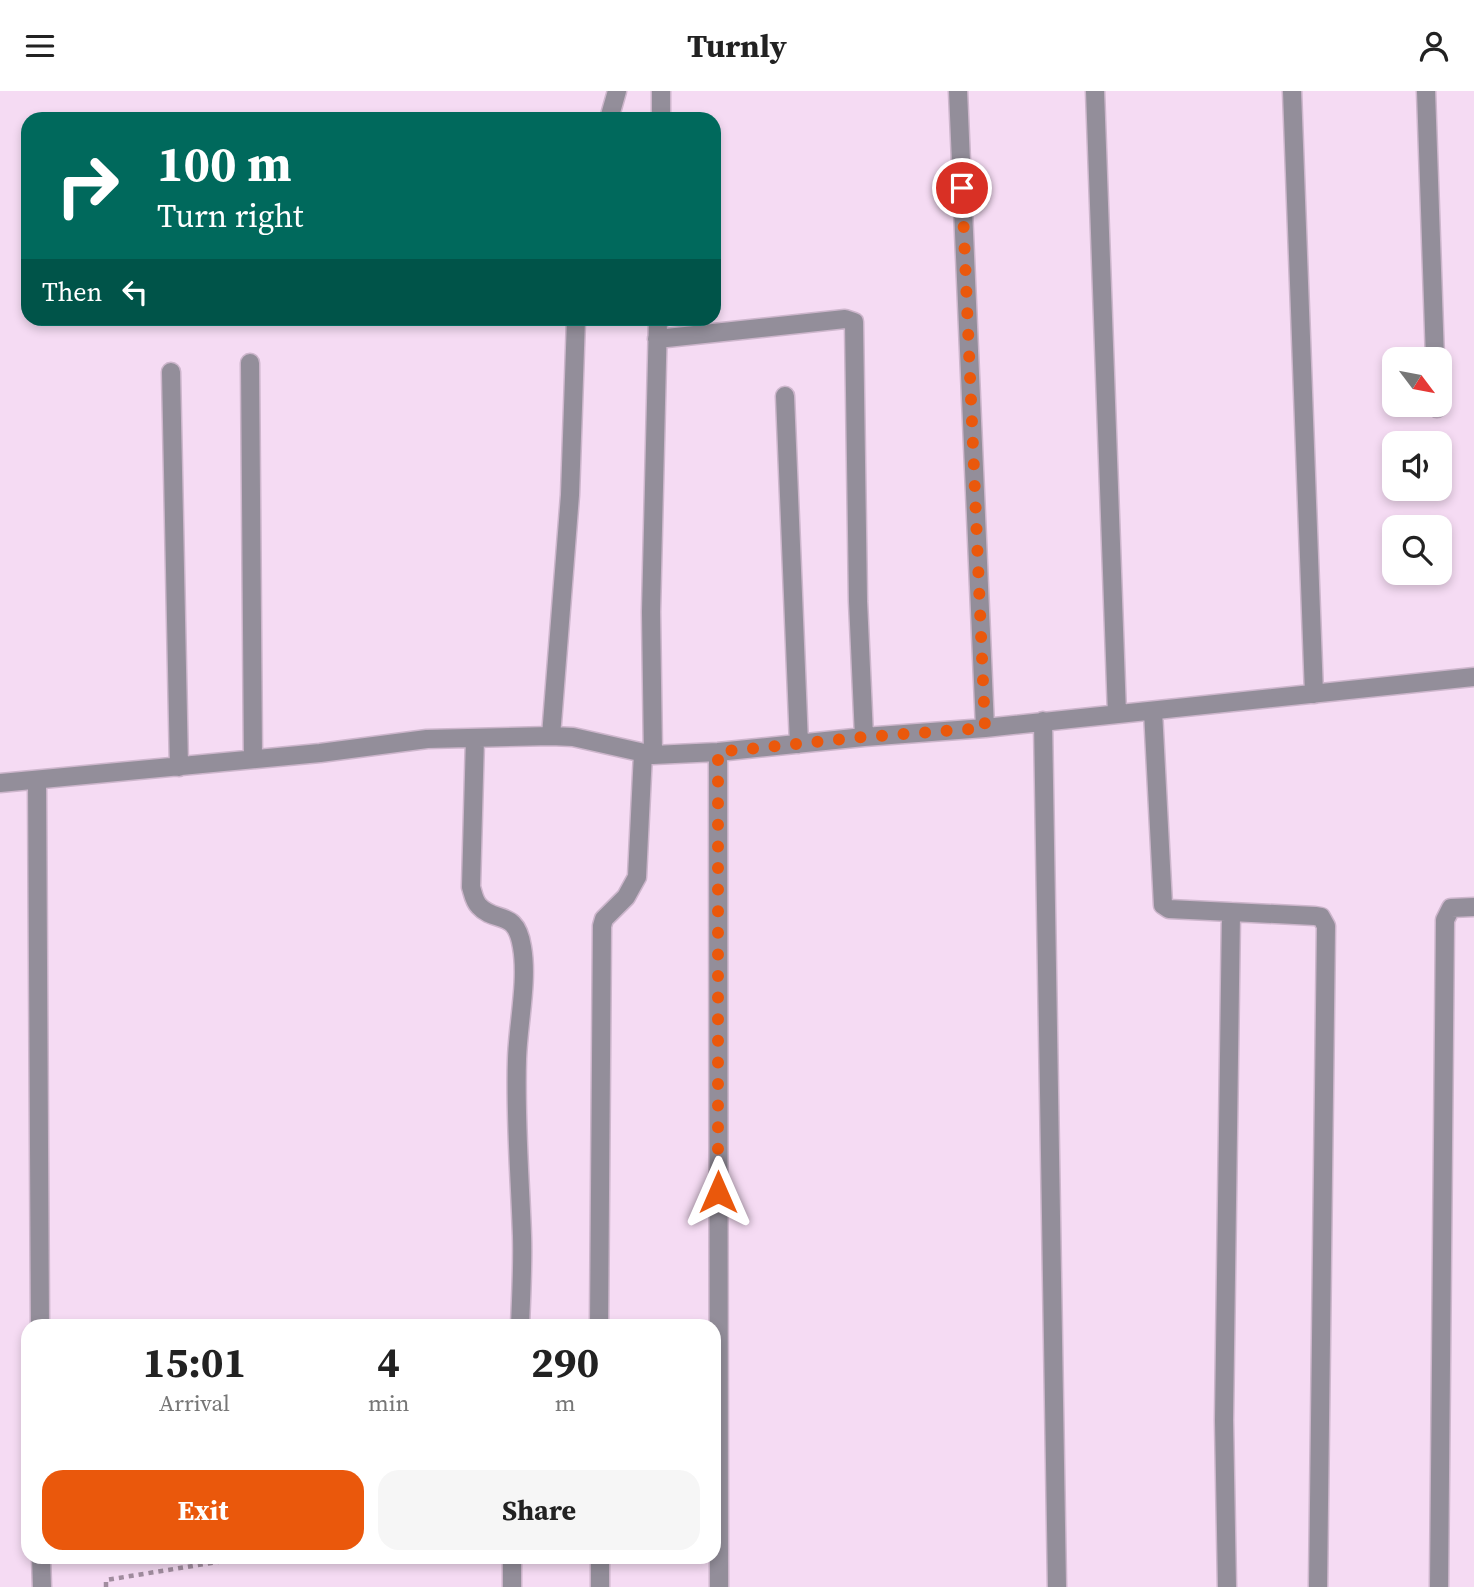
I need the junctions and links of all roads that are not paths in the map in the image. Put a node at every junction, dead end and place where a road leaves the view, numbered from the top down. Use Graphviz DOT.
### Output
graph roads {
  1 [pos="617,91"];
  2 [pos="661,91"];
  3 [pos="958,91"];
  4 [pos="1095,91"];
  5 [pos="1292,91"];
  6 [pos="1426,91"];
  7 [pos="611,112"];
  8 [pos="661,112"];
  9 [pos="576,326"];
  10 [pos="658,326"];
  11 [pos="657,339"];
  12 [pos="1435,347"];
  13 [pos="250,363"];
  14 [pos="171,372"];
  15 [pos="785,396"];
  16 [pos="1474,677"];
  17 [pos="1314,694"];
  18 [pos="1153,711"];
  19 [pos="1117,714"];
  20 [pos="1043,721"];
  21 [pos="985,728"];
  22 [pos="551,736"];
  23 [pos="864,737"];
  24 [pos="475,738"];
  25 [pos="799,744"];
  26 [pos="718,752"];
  27 [pos="648,754"];
  28 [pos="253,759"];
  29 [pos="179,767"];
  30 [pos="37,780"];
  31 [pos="0,783"];
  32 [pos="1474,907"];
  33 [pos="1231,912"];
  34 [pos="40,1319"];
  35 [pos="520,1319"];
  36 [pos="599,1319"];
  37 [pos="719,1319"];
  38 [pos="41,1564"];
  39 [pos="512,1564"];
  40 [pos="600,1564"];
  41 [pos="719,1564"];
  42 [pos="42,1587"];
  43 [pos="512,1587"];
  44 [pos="600,1587"];
  45 [pos="719,1587"];
  46 [pos="1057,1587"];
  47 [pos="1227,1587"];
  48 [pos="1318,1587"];
  49 [pos="1440,1587"];
  1 -- 7 [label="street"];
  2 -- 8 [label="street"];
  3 -- 21 [label="street"];
  4 -- 19 [label="street"];
  5 -- 17 [label="street"];
  6 -- 12 [label="street"];
  9 -- 22 [label="street"];
  10 -- 11 [label="street"];
  11 -- 23 [label="street"];
  11 -- 27 [label="street"];
  13 -- 28 [label="street"];
  14 -- 29 [label="street"];
  15 -- 25 [label="street"];
  16 -- 17 [label="street"];
  17 -- 18 [label="street"];
  18 -- 19 [label="street"];
  18 -- 33 [label="street"];
  19 -- 20 [label="street"];
  20 -- 21 [label="street"];
  20 -- 46 [label="street"];
  21 -- 23 [label="street"];
  22 -- 24 [label="street"];
  22 -- 27 [label="street"];
  23 -- 25 [label="street"];
  24 -- 28 [label="street"];
  24 -- 35 [label="street"];
  25 -- 26 [label="street"];
  26 -- 27 [label="street"];
  26 -- 37 [label="street"];
  27 -- 36 [label="street"];
  28 -- 29 [label="street"];
  29 -- 30 [label="street"];
  30 -- 31 [label="street"];
  30 -- 34 [label="street"];
  32 -- 49 [label="street"];
  33 -- 47 [label="street"];
  33 -- 48 [label="street"];
  38 -- 42 [label="street"];
  39 -- 43 [label="street"];
  40 -- 44 [label="street"];
  41 -- 45 [label="street"];
}
